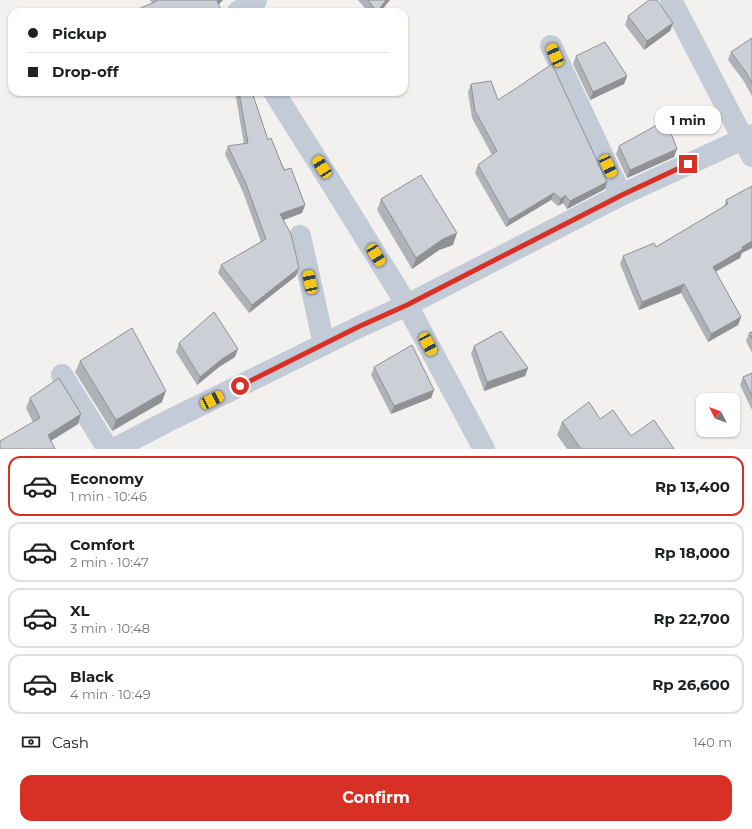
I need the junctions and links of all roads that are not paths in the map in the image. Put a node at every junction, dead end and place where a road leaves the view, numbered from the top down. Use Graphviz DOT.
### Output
graph roads {
  1 [pos="256,0"];
  2 [pos="671,0"];
  3 [pos="244,8"];
  4 [pos="551,46"];
  5 [pos="277,96"];
  6 [pos="749,143"];
  7 [pos="622,195"];
  8 [pos="300,236"];
  9 [pos="407,305"];
  10 [pos="324,344"];
  11 [pos="62,375"];
  12 [pos="108,449"];
  13 [pos="114,449"];
  14 [pos="484,449"];
  1 -- 3 [label="street"];
  2 -- 6 [label="street"];
  4 -- 7 [label="street"];
  5 -- 9 [label="street"];
  6 -- 7 [label="street"];
  7 -- 9 [label="street"];
  8 -- 10 [label="street"];
  9 -- 10 [label="street"];
  9 -- 14 [label="street"];
  10 -- 13 [label="street"];
  11 -- 12 [label="street"];
}
